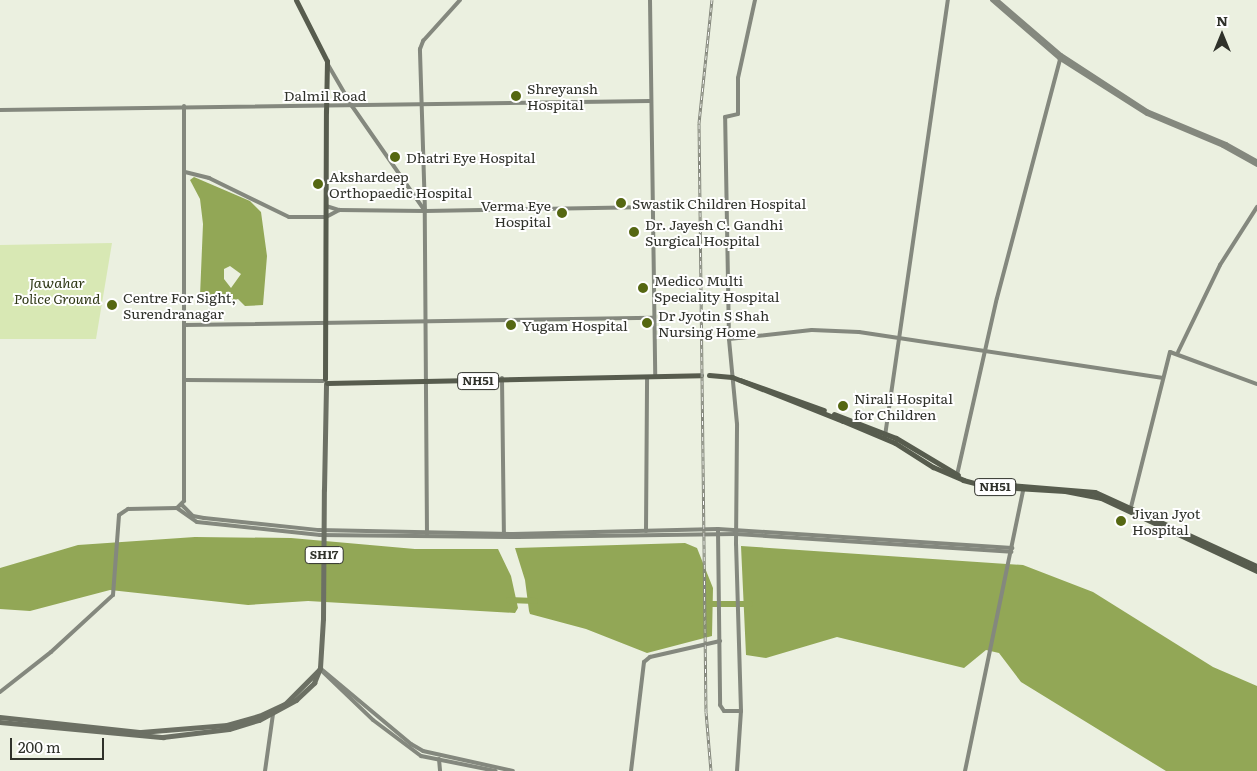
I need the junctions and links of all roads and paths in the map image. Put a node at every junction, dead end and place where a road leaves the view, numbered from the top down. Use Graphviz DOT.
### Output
graph roads {
  1 [pos="294,0"];
  2 [pos="460,0"];
  3 [pos="650,0"];
  4 [pos="755,0"];
  5 [pos="948,0"];
  6 [pos="992,0"];
  7 [pos="997,0"];
  8 [pos="1060,57"];
  9 [pos="327,62"];
  10 [pos="650,101"];
  11 [pos="184,106"];
  12 [pos="352,106"];
  13 [pos="422,106"];
  14 [pos="326,107"];
  15 [pos="0,110"];
  16 [pos="1257,161"];
  17 [pos="1257,165"];
  18 [pos="185,172"];
  19 [pos="326,206"];
  20 [pos="652,207"];
  21 [pos="1257,207"];
  22 [pos="339,210"];
  23 [pos="425,211"];
  24 [pos="326,217"];
  25 [pos="653,318"];
  26 [pos="426,321"];
  27 [pos="326,322"];
  28 [pos="185,325"];
  29 [pos="898,338"];
  30 [pos="729,339"];
  31 [pos="984,351"];
  32 [pos="1178,352"];
  33 [pos="701,375"];
  34 [pos="709,375"];
  35 [pos="647,377"];
  36 [pos="655,377"];
  37 [pos="732,377"];
  38 [pos="1162,378"];
  39 [pos="502,379"];
  40 [pos="185,380"];
  41 [pos="426,380"];
  42 [pos="326,381"];
  43 [pos="1257,384"];
  44 [pos="885,436"];
  45 [pos="957,476"];
  46 [pos="1024,487"];
  47 [pos="182,505"];
  48 [pos="178,508"];
  49 [pos="1131,508"];
  50 [pos="718,531"];
  51 [pos="646,532"];
  52 [pos="736,532"];
  53 [pos="427,534"];
  54 [pos="504,535"];
  55 [pos="1011,550"];
  56 [pos="1257,566"];
  57 [pos="1257,571"];
  58 [pos="720,641"];
  59 [pos="320,668"];
  60 [pos="0,692"];
  61 [pos="741,711"];
  62 [pos="273,714"];
  63 [pos="0,717"];
  64 [pos="0,722"];
  65 [pos="438,754"];
  66 [pos="439,760"];
  67 [pos="265,771"];
  68 [pos="440,771"];
  69 [pos="496,771"];
  70 [pos="514,771"];
  71 [pos="631,771"];
  72 [pos="737,771"];
  73 [pos="965,771"];
  1 -- 9 [label="highway"];
  2 -- 13 [label="street"];
  3 -- 10 [label="street"];
  4 -- 30 [label="street"];
  5 -- 29 [label="street"];
  6 -- 8 [label="street"];
  7 -- 8 [label="street"];
  8 -- 16 [label="street"];
  8 -- 17 [label="street"];
  8 -- 31 [label="street"];
  9 -- 12 [label="street"];
  9 -- 14 [label="highway"];
  10 -- 13 [label="street, Dalmil Road"];
  10 -- 20 [label="street"];
  11 -- 14 [label="street, Dalmil Road"];
  11 -- 15 [label="street, Dalmil Road"];
  11 -- 18 [label="street"];
  12 -- 13 [label="street, Dalmil Road"];
  12 -- 14 [label="street, Dalmil Road"];
  12 -- 23 [label="street"];
  13 -- 23 [label="street"];
  14 -- 19 [label="highway"];
  18 -- 24 [label="street"];
  18 -- 28 [label="street"];
  19 -- 22 [label="street"];
  19 -- 24 [label="highway"];
  20 -- 23 [label="street"];
  20 -- 25 [label="street"];
  21 -- 32 [label="street"];
  22 -- 23 [label="street"];
  22 -- 24 [label="street"];
  23 -- 26 [label="street"];
  24 -- 27 [label="highway"];
  25 -- 26 [label="street"];
  25 -- 36 [label="street"];
  26 -- 27 [label="street"];
  26 -- 41 [label="street"];
  27 -- 28 [label="street"];
  27 -- 42 [label="highway"];
  28 -- 40 [label="street"];
  29 -- 30 [label="street"];
  29 -- 31 [label="street"];
  29 -- 44 [label="street"];
  30 -- 37 [label="street"];
  31 -- 38 [label="street"];
  31 -- 45 [label="street"];
  32 -- 38 [label="street"];
  32 -- 43 [label="street"];
  33 -- 36 [label="highway, NH51"];
  34 -- 37 [label="highway, NH51"];
  35 -- 36 [label="highway, NH51"];
  35 -- 39 [label="highway, NH51"];
  35 -- 51 [label="street"];
  37 -- 44 [label="highway, NH51"];
  37 -- 52 [label="street"];
  38 -- 49 [label="street"];
  39 -- 41 [label="highway, NH51"];
  39 -- 54 [label="street"];
  40 -- 42 [label="street"];
  40 -- 47 [label="street"];
  41 -- 42 [label="highway, NH51"];
  41 -- 53 [label="street"];
  42 -- 59 [label="main road, SH17, bridge"];
  44 -- 45 [label="highway, NH51"];
  45 -- 46 [label="highway, NH51"];
  46 -- 49 [label="highway, NH51"];
  46 -- 55 [label="street"];
  47 -- 48 [label="street"];
  47 -- 53 [label="street"];
  48 -- 53 [label="street"];
  48 -- 60 [label="street"];
  49 -- 56 [label="highway, NH51"];
  49 -- 57 [label="highway, NH51"];
  50 -- 51 [label="street"];
  50 -- 52 [label="street"];
  50 -- 58 [label="street"];
  51 -- 54 [label="street"];
  52 -- 55 [label="street"];
  52 -- 61 [label="street"];
  53 -- 54 [label="street"];
  55 -- 73 [label="street"];
  58 -- 61 [label="street"];
  58 -- 71 [label="street"];
  59 -- 62 [label="main road, SH17"];
  59 -- 63 [label="main road"];
  59 -- 65 [label="street"];
  59 -- 66 [label="street"];
  61 -- 72 [label="street"];
  62 -- 64 [label="main road, SH17"];
  62 -- 67 [label="street"];
  65 -- 66 [label="street"];
  65 -- 70 [label="street"];
  66 -- 68 [label="street"];
  66 -- 69 [label="street"];
}
